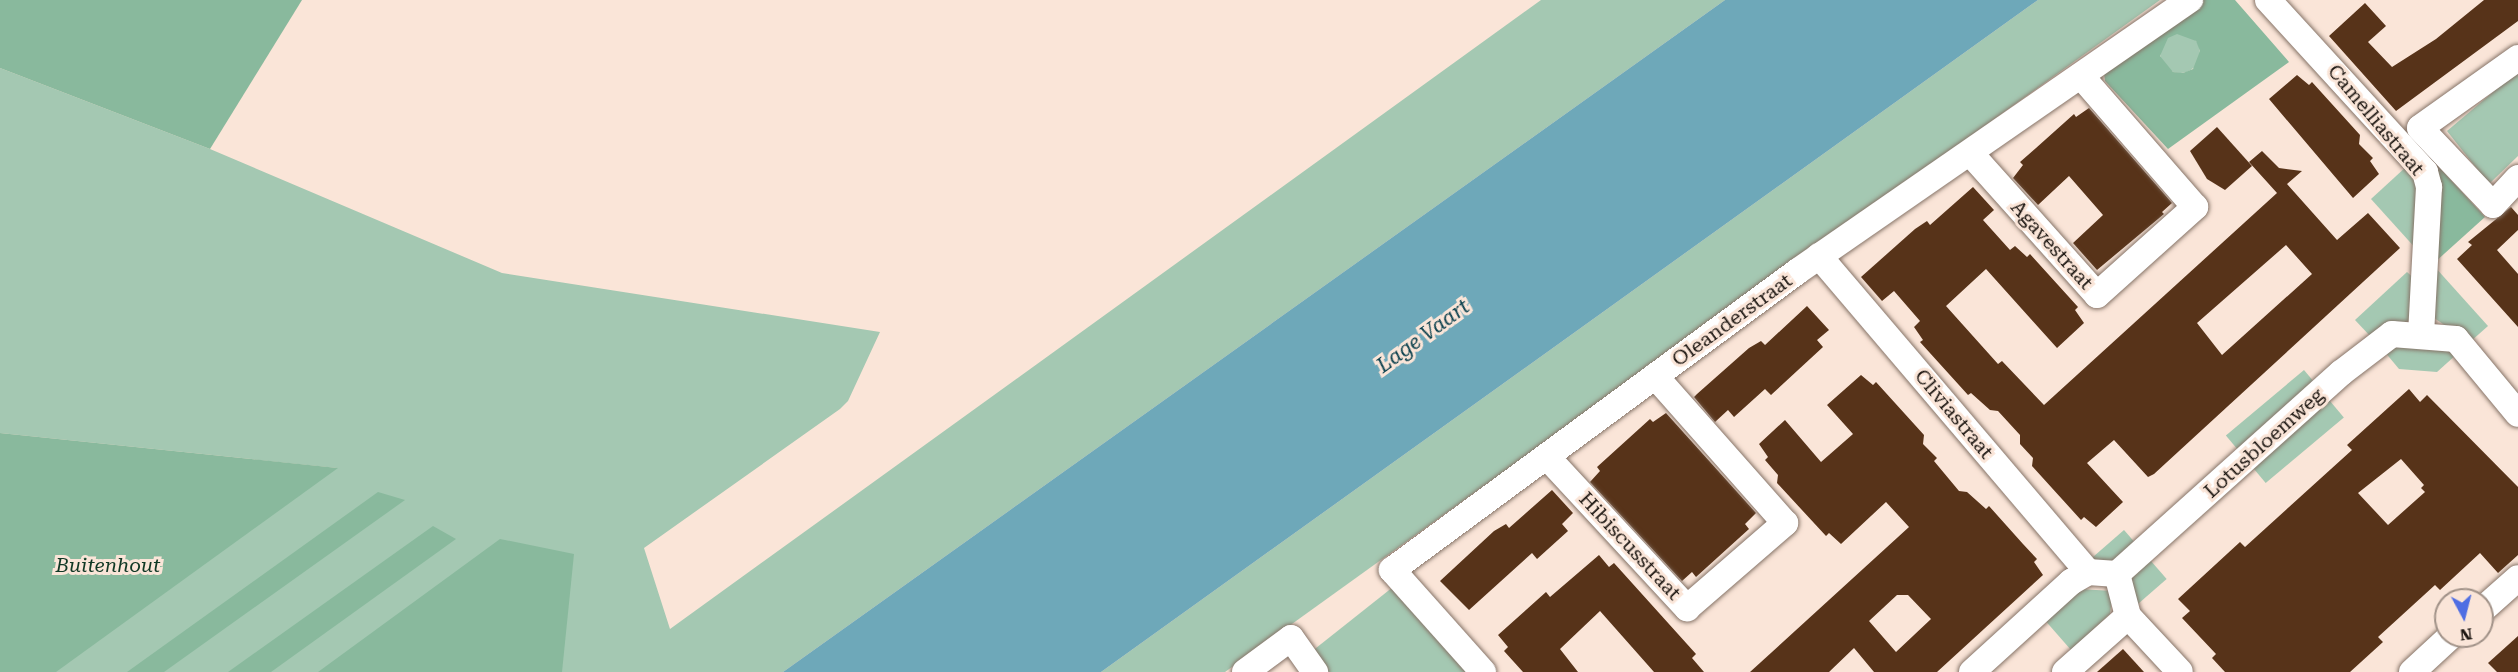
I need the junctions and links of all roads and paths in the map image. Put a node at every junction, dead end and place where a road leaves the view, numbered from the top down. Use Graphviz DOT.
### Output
graph roads {
  1 [pos="2190,0"];
  2 [pos="2268,0"];
  3 [pos="2518,58"];
  4 [pos="2081,76"];
  5 [pos="1971,154"];
  6 [pos="2518,178"];
  7 [pos="1819,256"];
  8 [pos="2421,335"];
  9 [pos="1655,376"];
  10 [pos="2518,414"];
  11 [pos="1548,458"];
  12 [pos="2088,572"];
  13 [pos="2117,574"];
  14 [pos="2518,578"];
  15 [pos="2494,599"];
  16 [pos="2128,616"];
  17 [pos="2438,648"];
  18 [pos="1245,672"];
  19 [pos="1315,672"];
  20 [pos="1483,672"];
  21 [pos="1972,672"];
  22 [pos="2065,672"];
  23 [pos="2180,672"];
  24 [pos="2412,672"];
  1 -- 4 [label="street, Oleanderstraat"];
  2 -- 8 [label="street, Camelliastraat"];
  3 -- 6 [label="street"];
  4 -- 5 [label="street, Oleanderstraat"];
  4 -- 5 [label="street, Agavestraat"];
  5 -- 7 [label="street, Oleanderstraat"];
  7 -- 9 [label="street, Oleanderstraat"];
  7 -- 12 [label="street, Cliviastraat"];
  8 -- 10 [label="street, Lotusbloemweg"];
  8 -- 13 [label="street, Lotusbloemweg"];
  9 -- 11 [label="street, Oleanderstraat"];
  9 -- 11 [label="street, Hibiscusstraat"];
  11 -- 20 [label="street, Oleanderstraat"];
  12 -- 13 [label="street"];
  12 -- 21 [label="street"];
  13 -- 16 [label="street"];
  14 -- 15 [label="street"];
  16 -- 22 [label="street"];
  16 -- 23 [label="street"];
  17 -- 24 [label="street"];
  18 -- 19 [label="street"];
}
